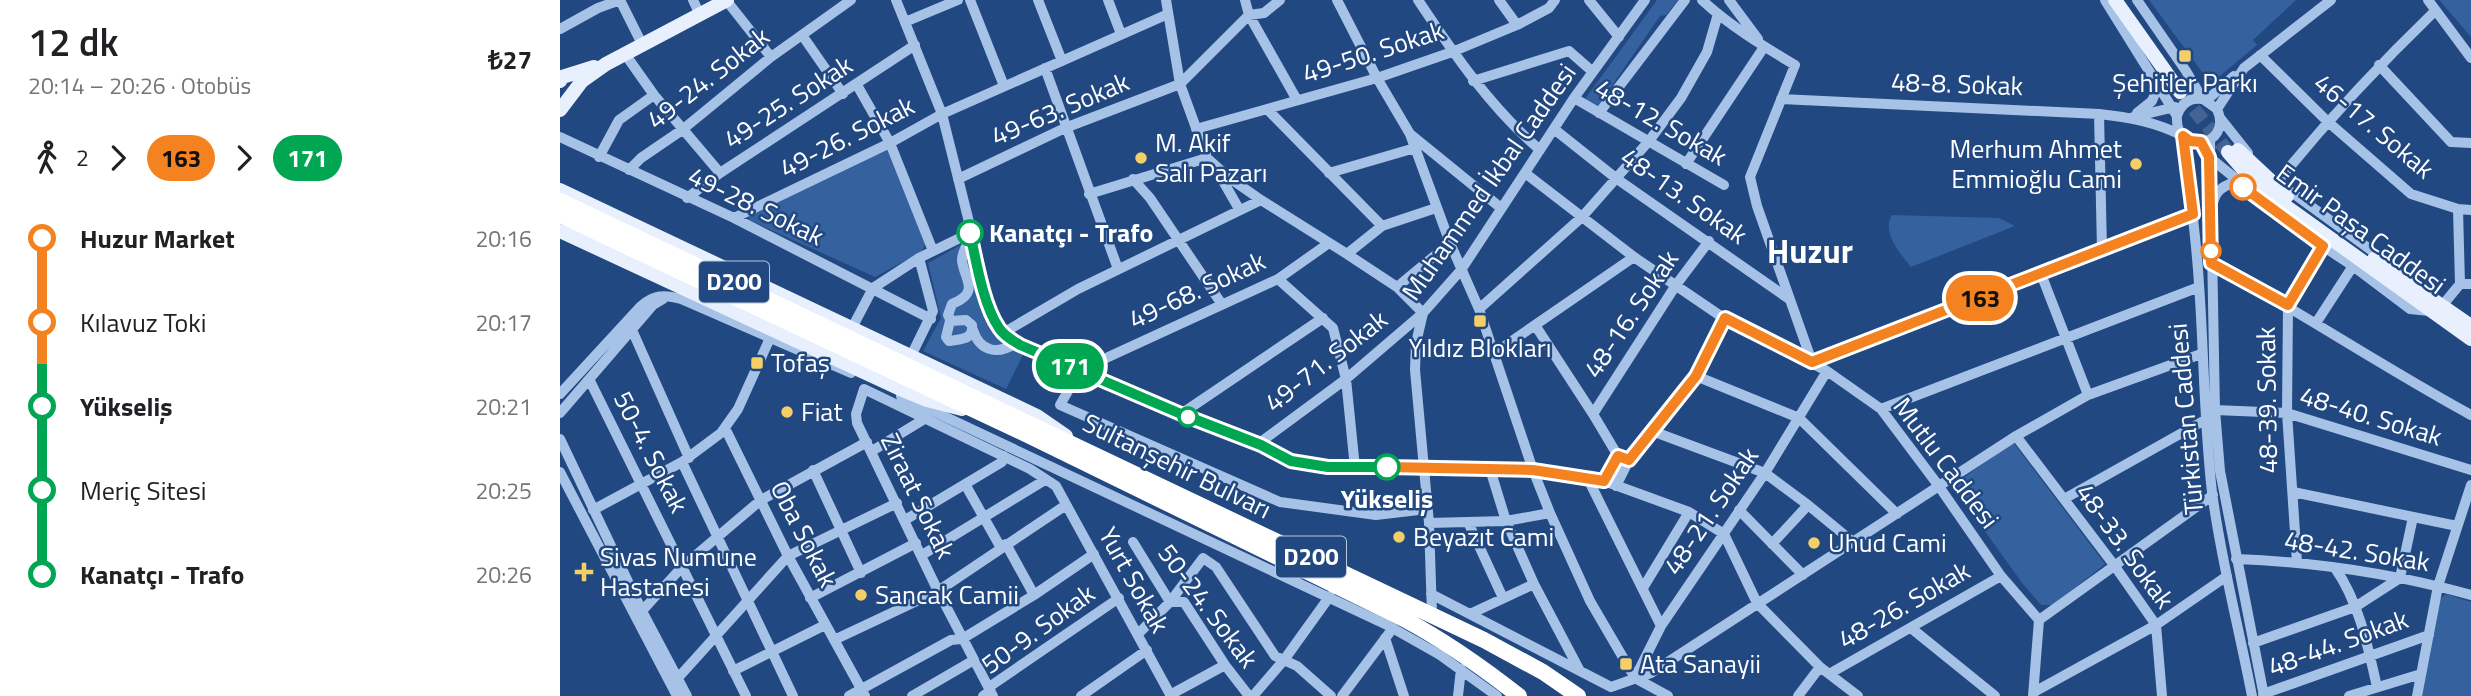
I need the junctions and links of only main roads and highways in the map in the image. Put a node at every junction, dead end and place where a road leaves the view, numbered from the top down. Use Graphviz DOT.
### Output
graph roads {
  1 [pos="727,0"];
  2 [pos="2115,0"];
  3 [pos="2126,0"];
  4 [pos="566,82"];
  5 [pos="560,110"];
  6 [pos="560,190"];
  7 [pos="560,201"];
  8 [pos="560,215"];
  9 [pos="560,231"];
  10 [pos="2435,308"];
  11 [pos="2471,326"];
  12 [pos="2471,339"];
  13 [pos="907,365"];
  14 [pos="984,415"];
  15 [pos="1519,696"];
  16 [pos="1578,696"];
  1 -- 4 [label="main road"];
  2 -- 3 [label="main road"];
  4 -- 5 [label="main road"];
  6 -- 13 [label="main road"];
  7 -- 13 [label="highway, Sultanşehir Bulvarı / D200"];
  8 -- 13 [label="highway, Sultanşehir Bulvarı / D200"];
  9 -- 14 [label="main road, Sultanşehir Bulvarı"];
  10 -- 10 [label="main road, Emir Paşa Caddesi"];
  10 -- 11 [label="main road, Emir Paşa Caddesi"];
  10 -- 12 [label="main road, Emir Paşa Caddesi"];
  13 -- 14 [label="highway, Sultanşehir Bulvarı / D200"];
  13 -- 16 [label="highway, Sultanşehir Bulvarı / D200"];
  14 -- 15 [label="highway, Sultanşehir Bulvarı / D200"];
}
